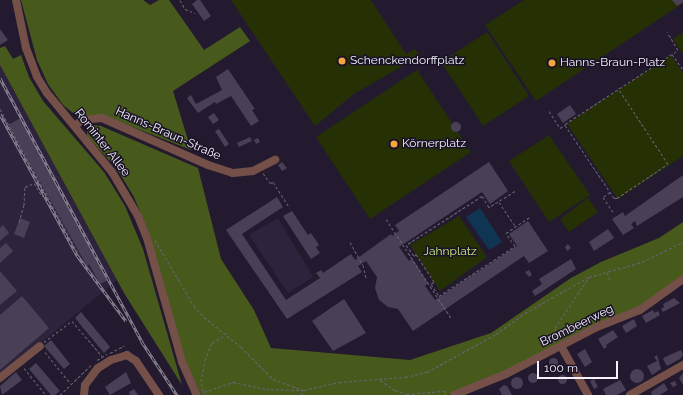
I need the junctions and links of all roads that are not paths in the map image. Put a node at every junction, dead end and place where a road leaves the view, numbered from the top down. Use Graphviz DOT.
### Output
graph roads {
  1 [pos="16,0"];
  2 [pos="75,126"];
  3 [pos="275,160"];
  4 [pos="683,279"];
  5 [pos="40,346"];
  6 [pos="561,346"];
  7 [pos="683,365"];
  8 [pos="0,378"];
  9 [pos="201,393"];
  10 [pos="84,395"];
  11 [pos="159,395"];
  12 [pos="454,395"];
  13 [pos="588,395"];
  14 [pos="630,395"];
  1 -- 2 [label="street, Rominter Allee"];
  2 -- 3 [label="street, Hanns-Braun-Straße"];
  2 -- 9 [label="street, Rominter Allee"];
  4 -- 6 [label="street, Brombeerweg"];
  5 -- 8 [label="street"];
  6 -- 12 [label="street, Brombeerweg"];
  6 -- 13 [label="street"];
  7 -- 14 [label="street"];
  10 -- 11 [label="street"];
}
